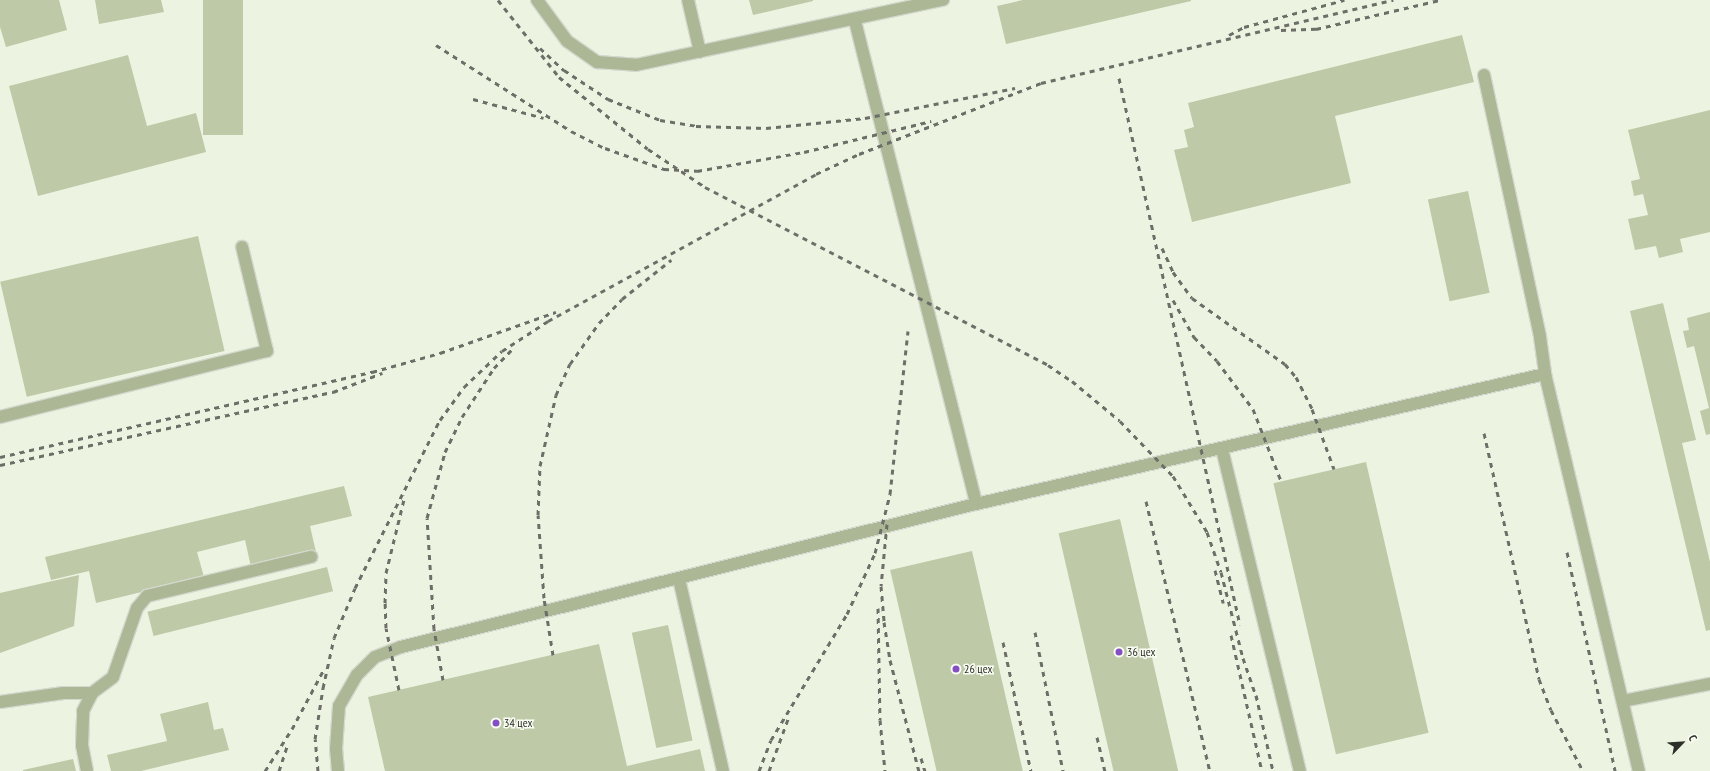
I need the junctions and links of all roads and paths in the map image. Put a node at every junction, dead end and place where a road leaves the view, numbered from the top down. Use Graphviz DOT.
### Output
graph roads {
  1 [pos="537,0"];
  2 [pos="688,0"];
  3 [pos="943,0"];
  4 [pos="856,21"];
  5 [pos="700,52"];
  6 [pos="1484,75"];
  7 [pos="242,247"];
  8 [pos="1545,374"];
  9 [pos="0,417"];
  10 [pos="1222,449"];
  11 [pos="976,504"];
  12 [pos="311,557"];
  13 [pos="679,579"];
  14 [pos="1710,684"];
  15 [pos="92,693"];
  16 [pos="1623,701"];
  17 [pos="0,702"];
  18 [pos="87,771"];
  19 [pos="338,771"];
  20 [pos="724,771"];
  21 [pos="1300,771"];
  22 [pos="1639,771"];
  1 -- 5 [label="lane"];
  2 -- 5 [label="lane"];
  3 -- 4 [label="lane"];
  4 -- 5 [label="lane"];
  4 -- 11 [label="lane"];
  6 -- 8 [label="lane"];
  7 -- 9 [label="lane"];
  8 -- 10 [label="lane"];
  8 -- 16 [label="lane"];
  10 -- 11 [label="lane"];
  10 -- 21 [label="lane"];
  11 -- 13 [label="lane"];
  12 -- 15 [label="lane"];
  13 -- 19 [label="lane"];
  13 -- 20 [label="lane"];
  14 -- 16 [label="lane"];
  15 -- 17 [label="lane"];
  15 -- 18 [label="lane"];
  16 -- 22 [label="lane"];
}
